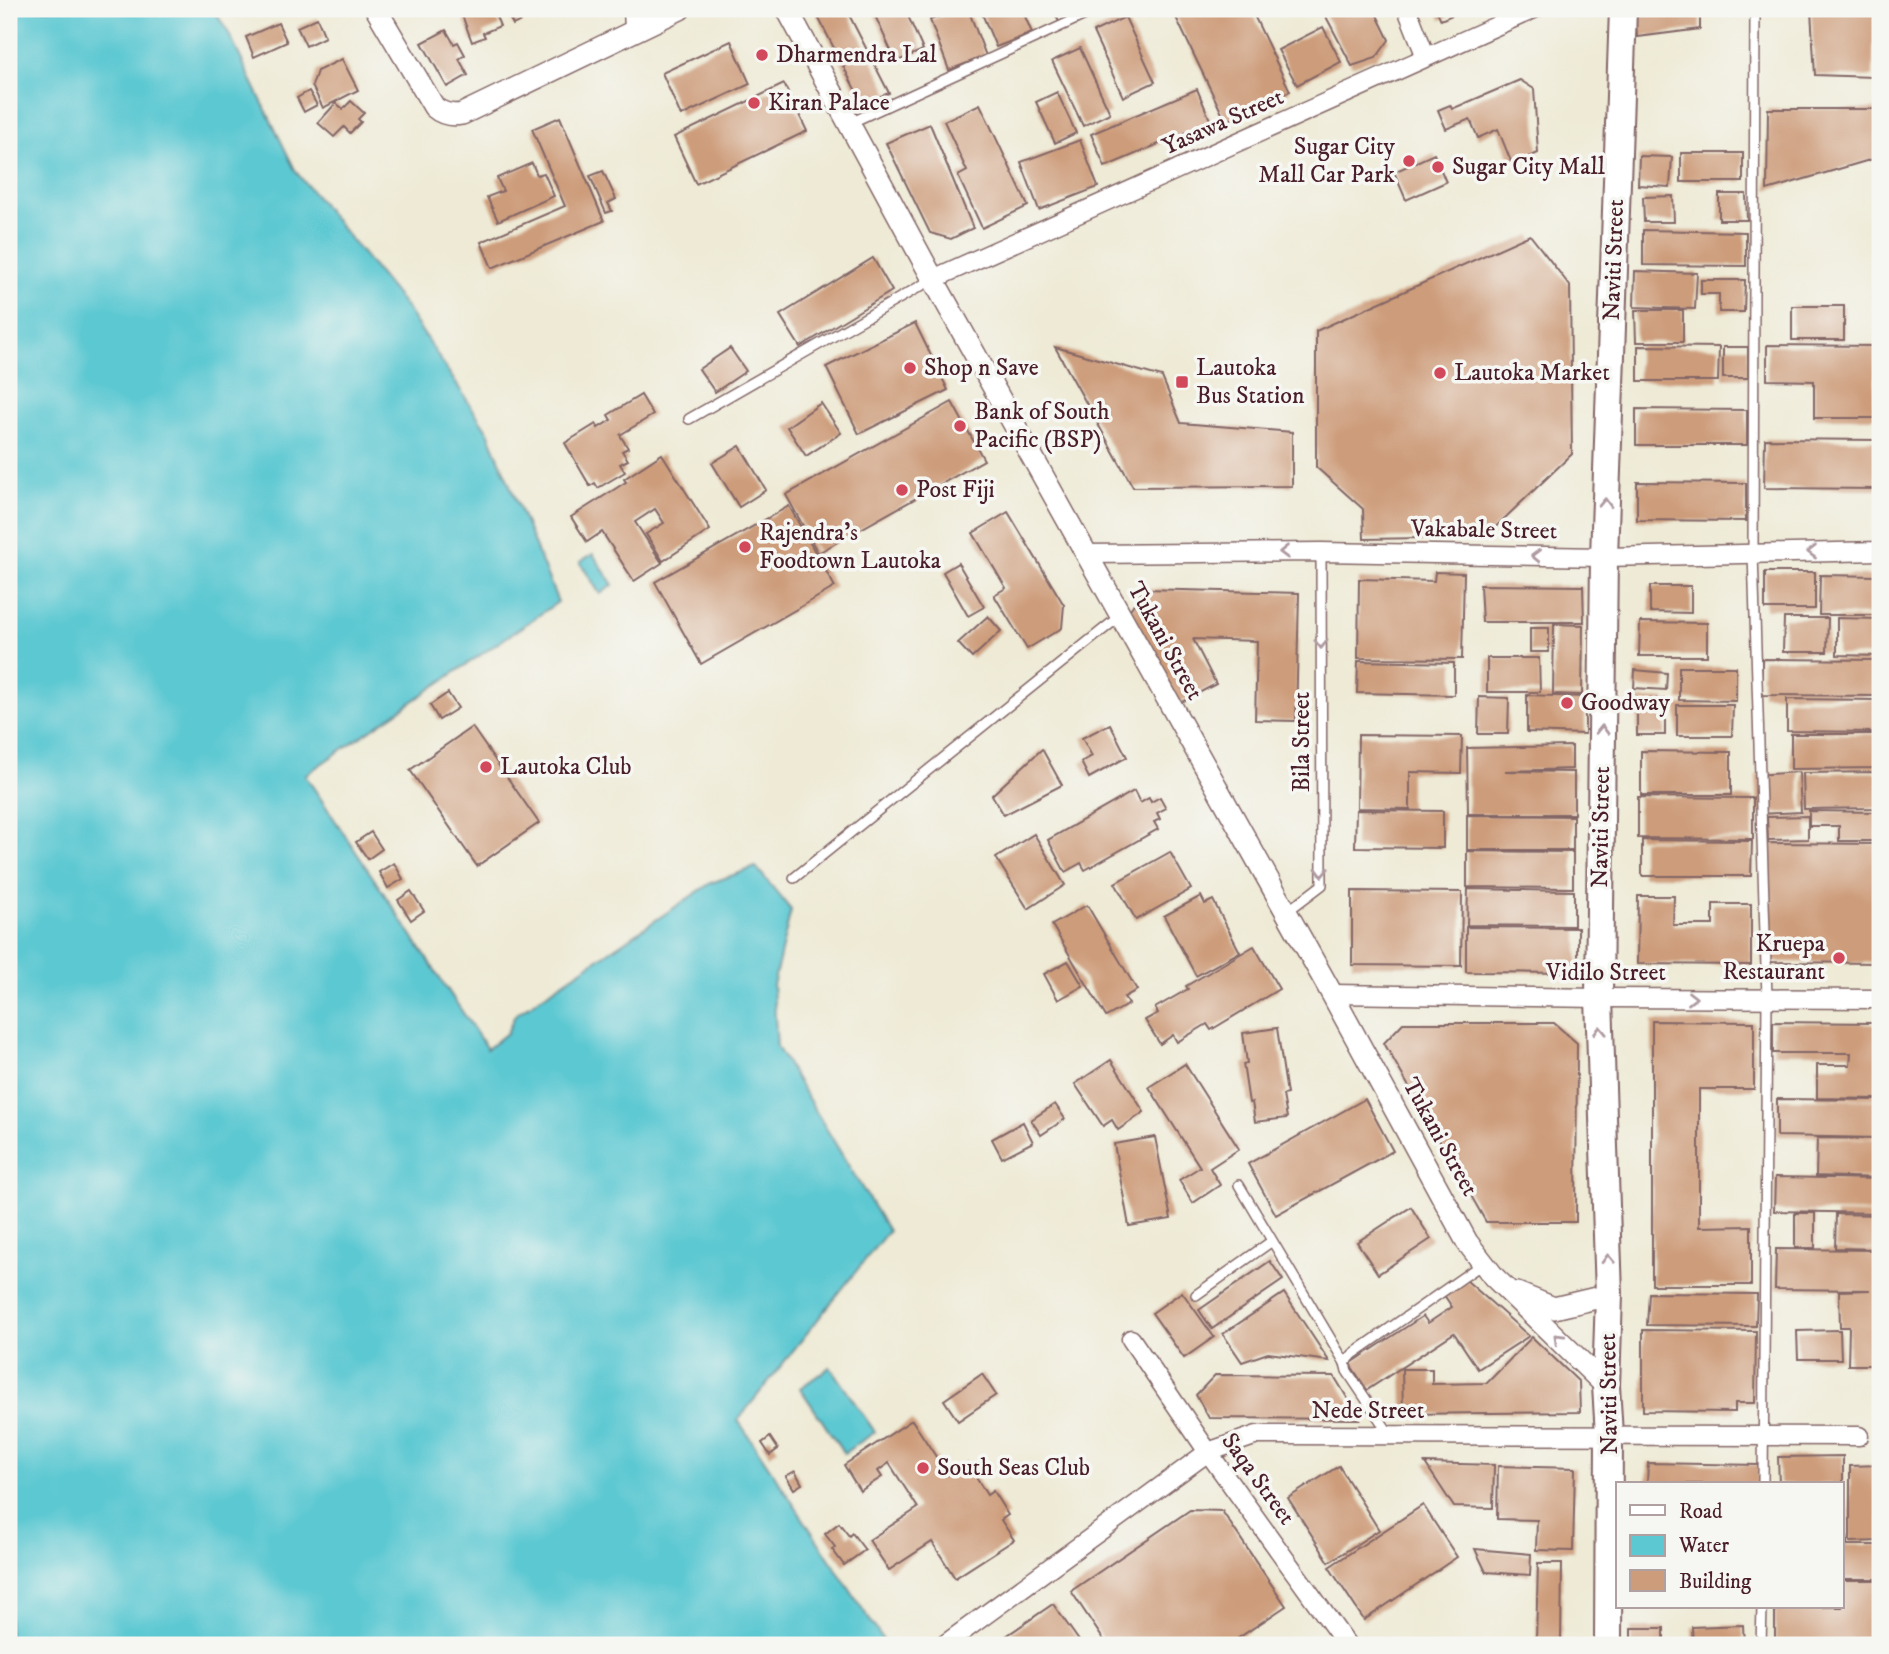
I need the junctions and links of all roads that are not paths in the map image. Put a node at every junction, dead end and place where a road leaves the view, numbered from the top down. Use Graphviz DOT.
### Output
graph roads {
  1 [pos="376,9"];
  2 [pos="680,9"];
  3 [pos="787,9"];
  4 [pos="1098,9"];
  5 [pos="1406,9"];
  6 [pos="1534,9"];
  7 [pos="1755,9"];
  8 [pos="1618,13"];
  9 [pos="633,19"];
  10 [pos="1426,57"];
  11 [pos="848,124"];
  12 [pos="933,279"];
  13 [pos="689,419"];
  14 [pos="1880,551"];
  15 [pos="1321,552"];
  16 [pos="1752,552"];
  17 [pos="1087,554"];
  18 [pos="1604,557"];
  19 [pos="1120,615"];
  20 [pos="794,878"];
  21 [pos="1285,913"];
  22 [pos="1332,994"];
  23 [pos="1600,998"];
  24 [pos="1767,998"];
  25 [pos="1880,999"];
  26 [pos="1239,1185"];
  27 [pos="1272,1241"];
  28 [pos="1482,1264"];
  29 [pos="1509,1290"];
  30 [pos="1196,1295"];
  31 [pos="1609,1295"];
  32 [pos="1131,1339"];
  33 [pos="1345,1363"];
  34 [pos="1606,1387"];
  35 [pos="1609,1434"];
  36 [pos="1764,1435"];
  37 [pos="1390,1436"];
  38 [pos="1859,1436"];
  39 [pos="1208,1452"];
  40 [pos="1763,1482"];
  41 [pos="1762,1608"];
  42 [pos="944,1645"];
  43 [pos="1347,1645"];
  44 [pos="1608,1645"];
  45 [pos="1761,1645"];
  1 -- 9 [label="street"];
  2 -- 9 [label="street"];
  3 -- 11 [label="street, Tukani Street"];
  4 -- 11 [label="lane"];
  5 -- 10 [label="street"];
  6 -- 10 [label="street, Yasawa Street"];
  7 -- 16 [label="lane"];
  18 -- 8 [label="main road, Naviti Street, one-way"];
  10 -- 12 [label="street, Yasawa Street"];
  11 -- 12 [label="street, Tukani Street"];
  12 -- 13 [label="lane"];
  12 -- 17 [label="street, Tukani Street"];
  14 -- 16 [label="street, Vakabale Street, one-way"];
  15 -- 17 [label="street, Vakabale Street, one-way"];
  18 -- 15 [label="street, Vakabale Street, one-way"];
  15 -- 21 [label="lane, Bila Street, one-way"];
  16 -- 18 [label="street, Vakabale Street"];
  16 -- 24 [label="lane"];
  17 -- 19 [label="street, Tukani Street"];
  23 -- 18 [label="main road, Naviti Street, one-way"];
  19 -- 20 [label="lane"];
  19 -- 21 [label="street, Tukani Street"];
  21 -- 22 [label="street, Tukani Street"];
  22 -- 23 [label="street, Vidilo Street"];
  22 -- 28 [label="street, Tukani Street"];
  23 -- 24 [label="street, Vidilo Street, one-way"];
  31 -- 23 [label="main road, Naviti Street, one-way"];
  24 -- 25 [label="street, Vidilo Street"];
  24 -- 36 [label="lane"];
  26 -- 27 [label="lane"];
  27 -- 30 [label="lane"];
  27 -- 33 [label="lane"];
  28 -- 29 [label="street, Tukani Street"];
  28 -- 33 [label="lane"];
  29 -- 31 [label="street, Tukani Street"];
  34 -- 29 [label="street, Tukani Street, one-way"];
  31 -- 34 [label="main road, Naviti Street"];
  32 -- 39 [label="street, Saqa Street"];
  33 -- 37 [label="lane"];
  34 -- 35 [label="main road, Naviti Street"];
  35 -- 36 [label="street, Nede Street"];
  35 -- 37 [label="street, Nede Street"];
  35 -- 44 [label="main road, Naviti Street"];
  36 -- 38 [label="street, Nede Street"];
  36 -- 40 [label="lane"];
  37 -- 39 [label="street, Nede Street"];
  39 -- 42 [label="street, Nede Street"];
  39 -- 43 [label="street, Saqa Street"];
  41 -- 45 [label="lane"];
}
